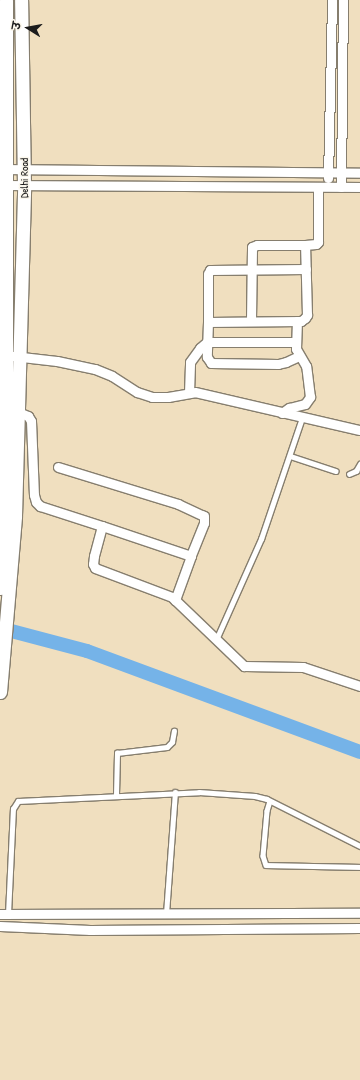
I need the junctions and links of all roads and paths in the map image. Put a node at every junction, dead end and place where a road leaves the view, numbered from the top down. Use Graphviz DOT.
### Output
graph roads {
  1 [pos="6,0"];
  2 [pos="21,0"];
  3 [pos="332,0"];
  4 [pos="342,0"];
  5 [pos="3,96"];
  6 [pos="6,169"];
  7 [pos="24,169"];
  8 [pos="328,173"];
  9 [pos="341,173"];
  10 [pos="360,173"];
  11 [pos="6,185"];
  12 [pos="24,185"];
  13 [pos="318,187"];
  14 [pos="328,187"];
  15 [pos="341,187"];
  16 [pos="360,187"];
  17 [pos="305,245"];
  18 [pos="251,269"];
  19 [pos="306,269"];
  20 [pos="251,320"];
  21 [pos="297,321"];
  22 [pos="208,322"];
  23 [pos="3,327"];
  24 [pos="20,328"];
  25 [pos="207,342"];
  26 [pos="295,342"];
  27 [pos="12,356"];
  28 [pos="299,356"];
  29 [pos="189,392"];
  30 [pos="18,412"];
  31 [pos="282,413"];
  32 [pos="302,418"];
  33 [pos="360,430"];
  34 [pos="290,456"];
  35 [pos="360,464"];
  36 [pos="58,467"];
  37 [pos="336,471"];
  38 [pos="349,474"];
  39 [pos="102,526"];
  40 [pos="191,556"];
  41 [pos="0,588"];
  42 [pos="175,600"];
  43 [pos="216,640"];
  44 [pos="360,686"];
  45 [pos="0,692"];
  46 [pos="174,730"];
  47 [pos="175,792"];
  48 [pos="116,795"];
  49 [pos="270,801"];
  50 [pos="360,846"];
  51 [pos="360,867"];
  52 [pos="360,913"];
  53 [pos="4,914"];
  54 [pos="166,915"];
  55 [pos="0,926"];
  56 [pos="360,928"];
  1 -- 5 [label="main road, Delhi Road"];
  2 -- 7 [label="main road, Delhi Road"];
  3 -- 8 [label="street"];
  4 -- 9 [label="street"];
  5 -- 6 [label="main road, Delhi Road"];
  6 -- 7 [label="street"];
  6 -- 11 [label="main road, Delhi Road"];
  7 -- 8 [label="street"];
  7 -- 12 [label="main road, Delhi Road"];
  8 -- 9 [label="street"];
  8 -- 14 [label="street"];
  9 -- 10 [label="street"];
  9 -- 15 [label="street"];
  11 -- 12 [label="street"];
  11 -- 23 [label="main road, Delhi Road"];
  12 -- 13 [label="street"];
  12 -- 24 [label="main road, Delhi Road"];
  13 -- 14 [label="street"];
  13 -- 17 [label="street"];
  14 -- 15 [label="street"];
  15 -- 16 [label="street"];
  17 -- 18 [label="street"];
  17 -- 19 [label="street"];
  18 -- 19 [label="street"];
  18 -- 20 [label="street"];
  18 -- 22 [label="street"];
  19 -- 21 [label="street"];
  20 -- 21 [label="street"];
  20 -- 22 [label="street"];
  21 -- 26 [label="street"];
  22 -- 25 [label="street"];
  23 -- 24 [label="lane"];
  23 -- 27 [label="main road, Delhi Road"];
  24 -- 27 [label="main road, Delhi Road"];
  25 -- 26 [label="street"];
  25 -- 28 [label="street"];
  25 -- 29 [label="street"];
  26 -- 28 [label="street"];
  27 -- 29 [label="street"];
  27 -- 30 [label="main road"];
  27 -- 41 [label="main road"];
  28 -- 31 [label="street"];
  29 -- 31 [label="street"];
  30 -- 39 [label="street"];
  30 -- 45 [label="main road"];
  31 -- 32 [label="street"];
  32 -- 33 [label="street"];
  32 -- 34 [label="lane"];
  34 -- 37 [label="lane"];
  34 -- 43 [label="lane"];
  35 -- 38 [label="lane"];
  36 -- 40 [label="street"];
  39 -- 40 [label="street"];
  39 -- 42 [label="street"];
  40 -- 42 [label="street"];
  42 -- 43 [label="street"];
  43 -- 44 [label="street"];
  46 -- 48 [label="lane"];
  47 -- 48 [label="lane"];
  47 -- 49 [label="lane"];
  47 -- 54 [label="lane"];
  48 -- 53 [label="lane"];
  49 -- 50 [label="lane"];
  49 -- 51 [label="lane"];
  52 -- 54 [label="street"];
  53 -- 54 [label="street"];
  55 -- 56 [label="street"];
}
